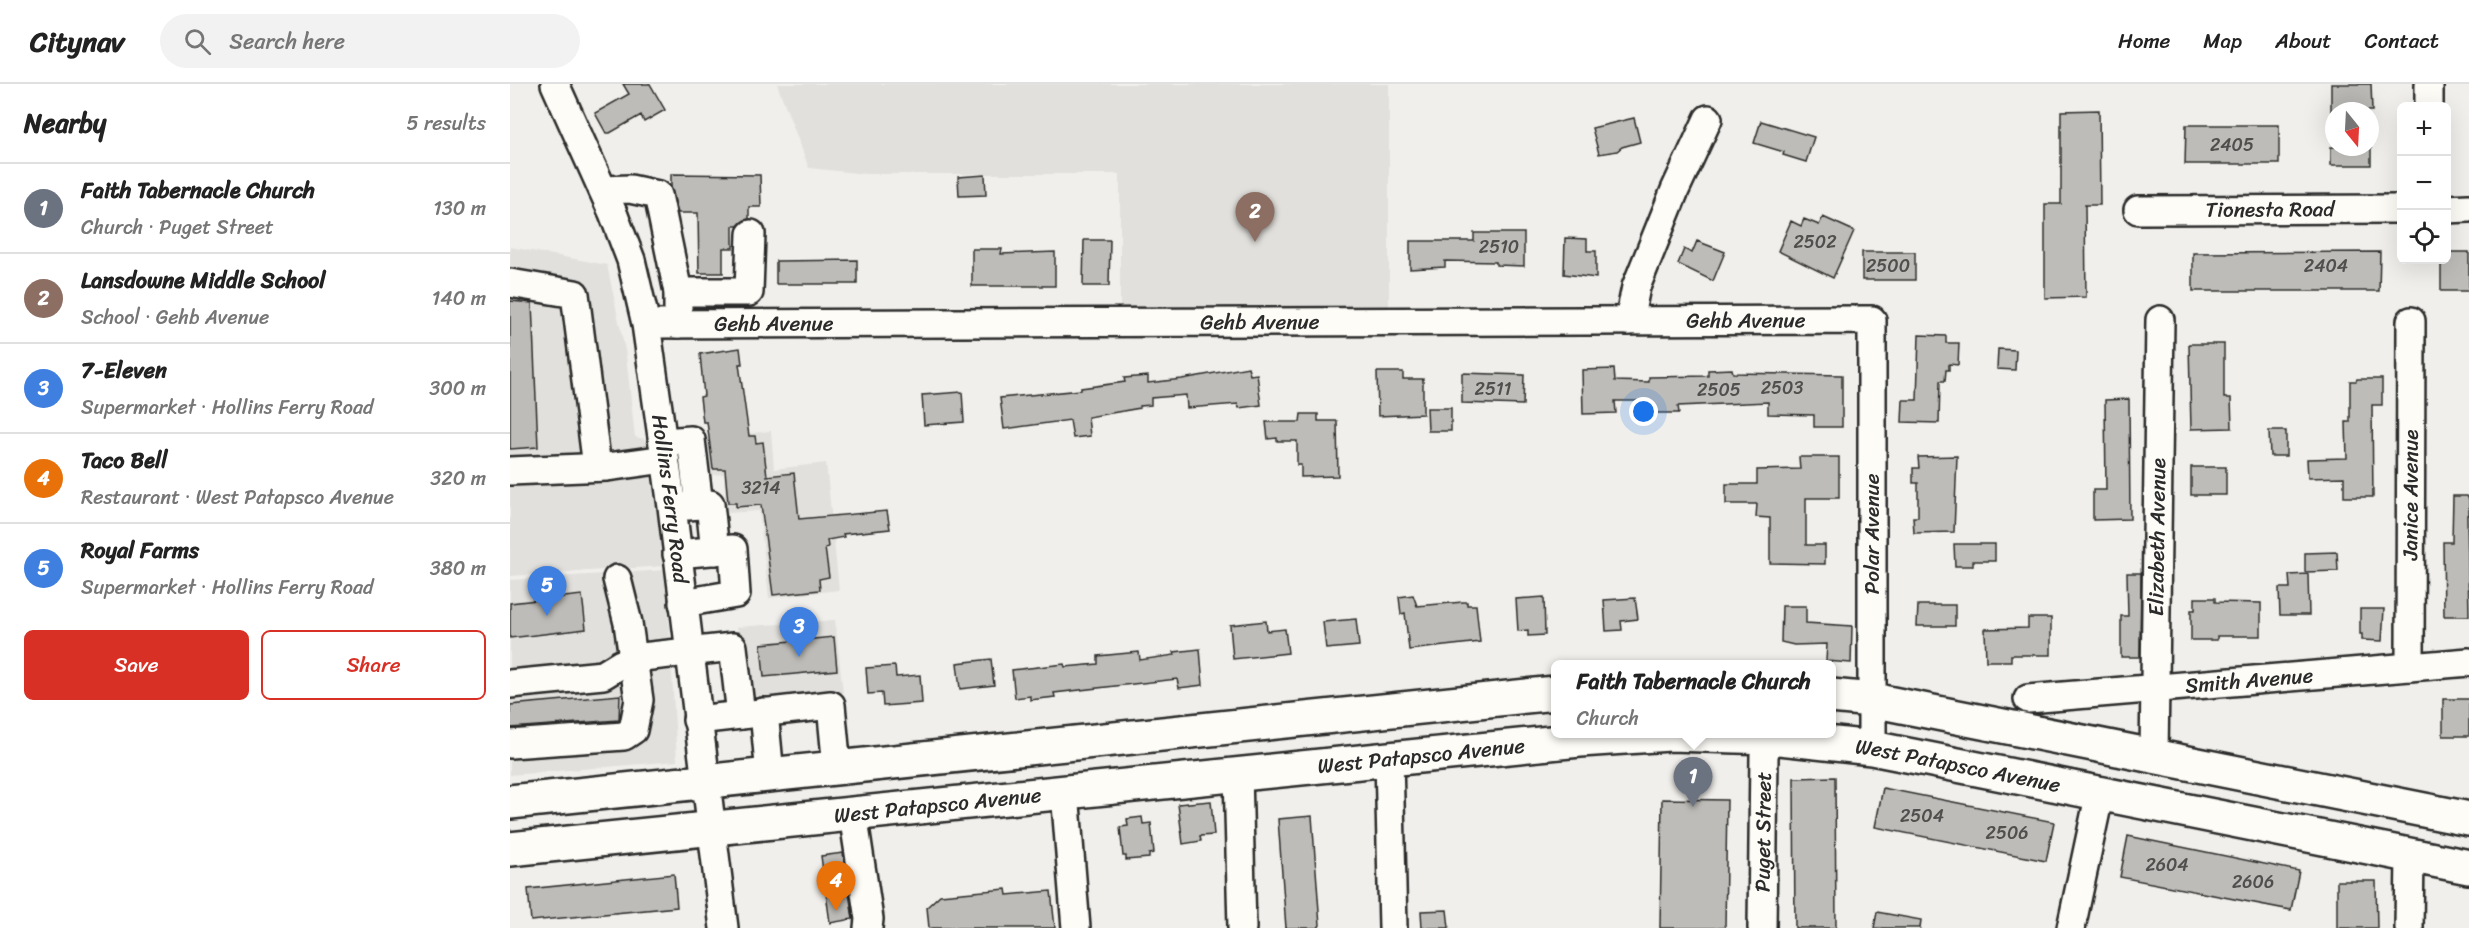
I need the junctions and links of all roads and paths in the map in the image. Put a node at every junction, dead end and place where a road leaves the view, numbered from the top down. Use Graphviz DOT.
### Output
graph roads {
  1 [pos="555,84"];
  2 [pos="2429,84"];
  3 [pos="2429,102"];
  4 [pos="1708,119"];
  5 [pos="603,190"];
  6 [pos="2451,208"];
  7 [pos="2469,208"];
  8 [pos="2397,209"];
  9 [pos="2138,210"];
  10 [pos="751,234"];
  11 [pos="510,283"];
  12 [pos="678,292"];
  13 [pos="1872,320"];
  14 [pos="2160,320"];
  15 [pos="1629,321"];
  16 [pos="2411,321"];
  17 [pos="646,324"];
  18 [pos="678,324"];
  19 [pos="664,450"];
  20 [pos="597,467"];
  21 [pos="510,471"];
  22 [pos="699,505"];
  23 [pos="672,507"];
  24 [pos="715,550"];
  25 [pos="677,554"];
  26 [pos="617,579"];
  27 [pos="683,603"];
  28 [pos="689,652"];
  29 [pos="634,660"];
  30 [pos="2469,662"];
  31 [pos="2410,667"];
  32 [pos="510,684"];
  33 [pos="2155,687"];
  34 [pos="1551,693"];
  35 [pos="1836,696"];
  36 [pos="2028,699"];
  37 [pos="1872,700"];
  38 [pos="752,714"];
  39 [pos="697,720"];
  40 [pos="1610,738"];
  41 [pos="1770,738"];
  42 [pos="1779,738"];
  43 [pos="510,744"];
  44 [pos="1872,748"];
  45 [pos="2154,755"];
  46 [pos="1389,759"];
  47 [pos="837,768"];
  48 [pos="1238,774"];
  49 [pos="770,776"];
  50 [pos="704,782"];
  51 [pos="1065,792"];
  52 [pos="2100,792"];
  53 [pos="510,802"];
  54 [pos="853,814"];
  55 [pos="2469,819"];
  56 [pos="710,829"];
  57 [pos="510,849"];
  58 [pos="2410,854"];
  59 [pos="2469,867"];
  60 [pos="724,928"];
  61 [pos="868,928"];
  62 [pos="1076,928"];
  63 [pos="1242,928"];
  64 [pos="1393,928"];
  65 [pos="1762,928"];
  66 [pos="2071,928"];
  67 [pos="2409,928"];
  1 -- 5 [label="street, Hollins Ferry Road"];
  2 -- 3 [label="street"];
  4 -- 15 [label="street"];
  5 -- 12 [label="street"];
  5 -- 17 [label="street, Hollins Ferry Road"];
  6 -- 7 [label="street"];
  8 -- 9 [label="street, Tionesta Road"];
  10 -- 12 [label="street"];
  11 -- 20 [label="street"];
  12 -- 18 [label="street"];
  13 -- 15 [label="street, Gehb Avenue"];
  13 -- 37 [label="street, Polar Avenue"];
  14 -- 33 [label="street, Elizabeth Avenue"];
  15 -- 18 [label="street, Gehb Avenue"];
  16 -- 31 [label="street, Janice Avenue"];
  17 -- 18 [label="street, Gehb Avenue"];
  17 -- 19 [label="street, Hollins Ferry Road"];
  19 -- 20 [label="street"];
  19 -- 22 [label="street"];
  19 -- 23 [label="street, Hollins Ferry Road"];
  20 -- 21 [label="street"];
  22 -- 23 [label="street"];
  22 -- 24 [label="street"];
  23 -- 25 [label="street, Hollins Ferry Road"];
  24 -- 25 [label="street"];
  24 -- 27 [label="street"];
  25 -- 27 [label="street, Hollins Ferry Road"];
  26 -- 29 [label="street"];
  27 -- 28 [label="street, Hollins Ferry Road"];
  28 -- 29 [label="street"];
  28 -- 38 [label="street"];
  28 -- 39 [label="street, Hollins Ferry Road"];
  29 -- 32 [label="street"];
  29 -- 43 [label="street"];
  30 -- 31 [label="street, Smith Avenue"];
  31 -- 33 [label="street, Smith Avenue"];
  33 -- 36 [label="street, Smith Avenue"];
  33 -- 45 [label="street, Elizabeth Avenue"];
  34 -- 47 [label="main road"];
  35 -- 37 [label="main road"];
  37 -- 44 [label="street, Polar Avenue"];
  37 -- 45 [label="main road"];
  38 -- 39 [label="street"];
  38 -- 47 [label="street"];
  38 -- 49 [label="street"];
  39 -- 50 [label="street, Hollins Ferry Road"];
  40 -- 46 [label="main road, West Patapsco Avenue"];
  41 -- 65 [label="street, Puget Street"];
  42 -- 44 [label="main road, West Patapsco Avenue"];
  44 -- 52 [label="main road, West Patapsco Avenue"];
  45 -- 55 [label="main road"];
  46 -- 48 [label="main road, West Patapsco Avenue"];
  46 -- 64 [label="street"];
  47 -- 49 [label="main road"];
  48 -- 51 [label="main road, West Patapsco Avenue"];
  48 -- 63 [label="street"];
  49 -- 50 [label="main road"];
  50 -- 53 [label="main road"];
  50 -- 56 [label="street, Hollins Ferry Road"];
  51 -- 54 [label="main road, West Patapsco Avenue"];
  51 -- 62 [label="street"];
  52 -- 58 [label="main road, West Patapsco Avenue"];
  52 -- 66 [label="street"];
  54 -- 56 [label="main road, West Patapsco Avenue"];
  54 -- 61 [label="street"];
  56 -- 57 [label="main road, West Patapsco Avenue"];
  56 -- 60 [label="street, Hollins Ferry Road"];
  58 -- 59 [label="main road, West Patapsco Avenue"];
  58 -- 67 [label="street"];
}
